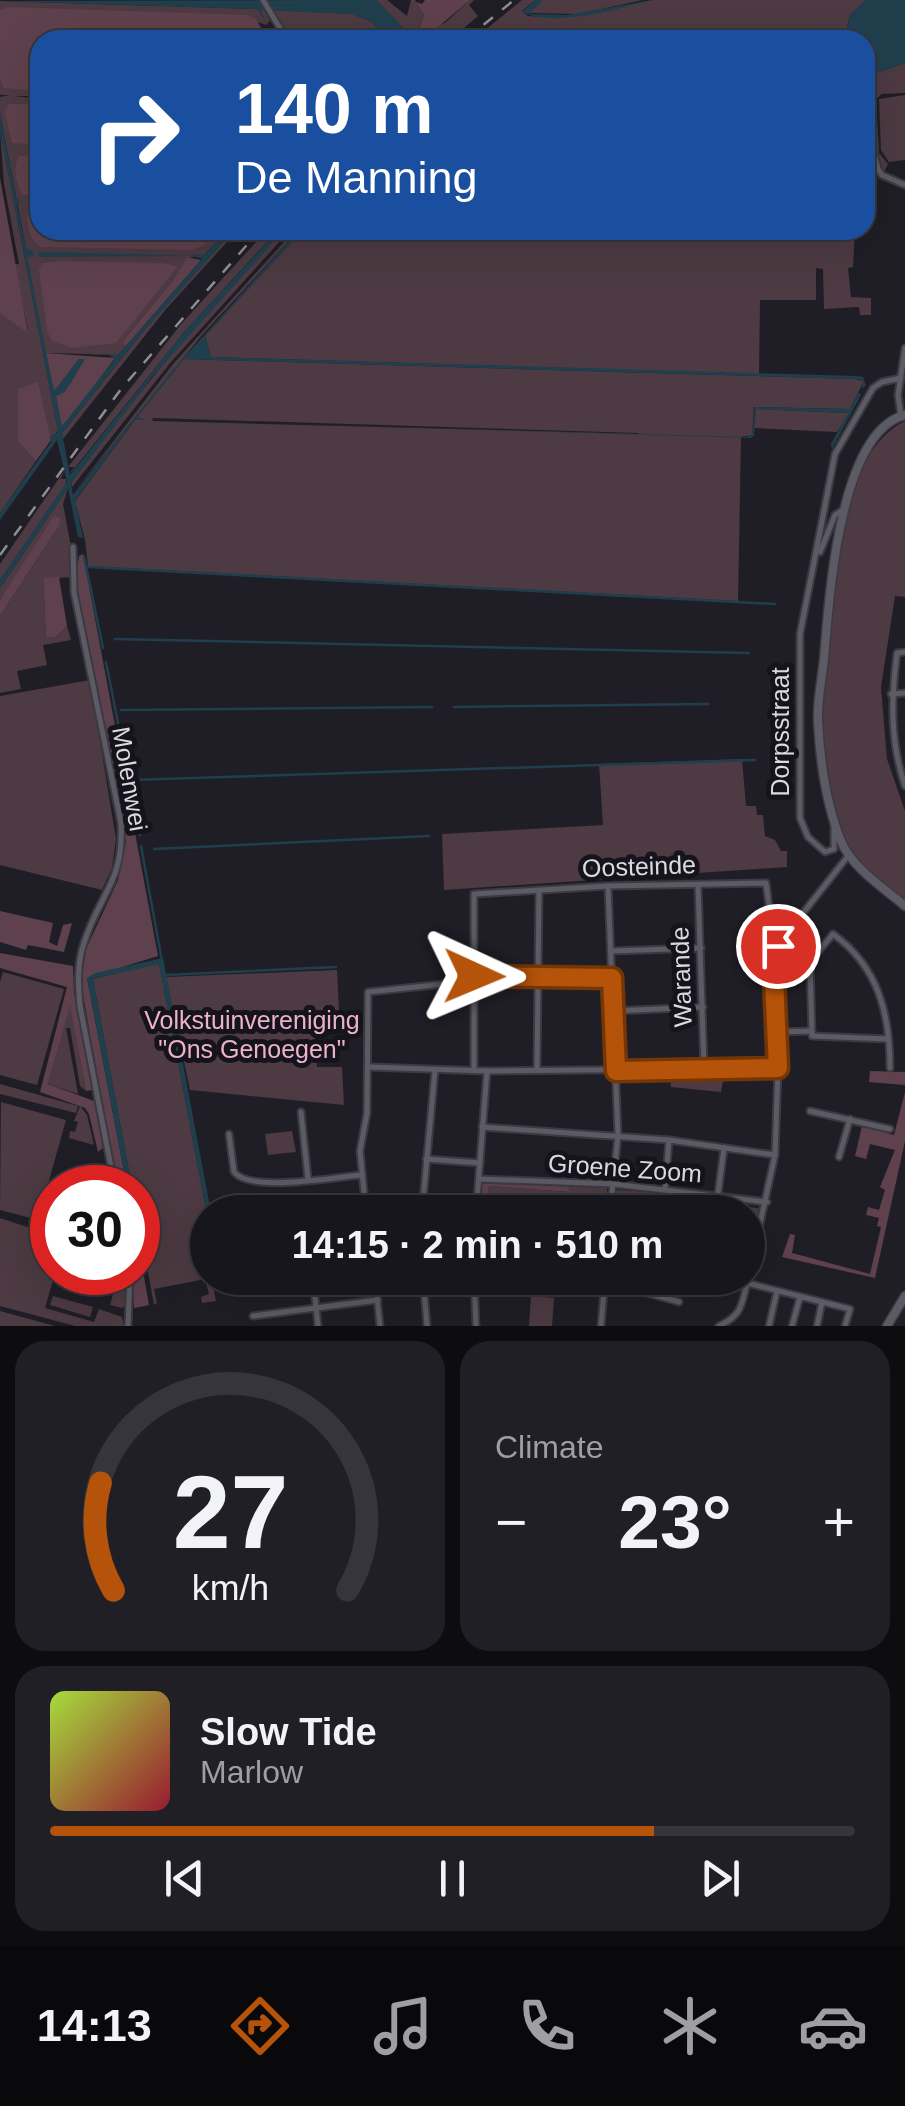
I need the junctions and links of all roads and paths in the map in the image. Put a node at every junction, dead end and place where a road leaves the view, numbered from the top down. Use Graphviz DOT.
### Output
graph roads {
  1 [pos="264,0"];
  2 [pos="280,30"];
  3 [pos="875,158"];
  4 [pos="905,185"];
  5 [pos="905,348"];
  6 [pos="901,378"];
  7 [pos="903,416"];
  8 [pos="844,510"];
  9 [pos="73,547"];
  10 [pos="816,558"];
  11 [pos="905,652"];
  12 [pos="905,692"];
  13 [pos="891,694"];
  14 [pos="905,786"];
  15 [pos="834,815"];
  16 [pos="848,856"];
  17 [pos="698,885"];
  18 [pos="608,886"];
  19 [pos="539,890"];
  20 [pos="905,906"];
  21 [pos="770,921"];
  22 [pos="701,948"];
  23 [pos="611,952"];
  24 [pos="474,978"];
  25 [pos="537,978"];
  26 [pos="612,978"];
  27 [pos="703,1008"];
  28 [pos="613,1011"];
  29 [pos="812,1031"];
  30 [pos="777,1032"];
  31 [pos="888,1039"];
  32 [pos="369,1067"];
  33 [pos="704,1068"];
  34 [pos="778,1068"];
  35 [pos="890,1068"];
  36 [pos="435,1070"];
  37 [pos="474,1070"];
  38 [pos="487,1070"];
  39 [pos="536,1070"];
  40 [pos="616,1071"];
  41 [pos="810,1111"];
  42 [pos="301,1112"];
  43 [pos="850,1119"];
  44 [pos="482,1127"];
  45 [pos="890,1128"];
  46 [pos="229,1134"];
  47 [pos="618,1135"];
  48 [pos="669,1140"];
  49 [pos="724,1148"];
  50 [pos="776,1155"];
  51 [pos="839,1158"];
  52 [pos="426,1159"];
  53 [pos="480,1163"];
  54 [pos="111,1165"];
  55 [pos="362,1176"];
  56 [pos="308,1179"];
  57 [pos="479,1179"];
  58 [pos="613,1184"];
  59 [pos="664,1189"];
  60 [pos="364,1195"];
  61 [pos="423,1195"];
  62 [pos="478,1195"];
  63 [pos="612,1195"];
  64 [pos="718,1195"];
  65 [pos="767,1202"];
  66 [pos="765,1210"];
  67 [pos="765,1288"];
  68 [pos="777,1291"];
  69 [pos="129,1295"];
  70 [pos="315,1295"];
  71 [pos="377,1295"];
  72 [pos="424,1295"];
  73 [pos="475,1295"];
  74 [pos="603,1295"];
  75 [pos="654,1295"];
  76 [pos="745,1295"];
  77 [pos="905,1296"];
  78 [pos="800,1297"];
  79 [pos="378,1300"];
  80 [pos="678,1302"];
  81 [pos="822,1302"];
  82 [pos="316,1308"];
  83 [pos="253,1316"];
  84 [pos="128,1326"];
  85 [pos="318,1326"];
  86 [pos="380,1326"];
  87 [pos="427,1326"];
  88 [pos="476,1326"];
  89 [pos="601,1326"];
  90 [pos="719,1326"];
  91 [pos="770,1326"];
  92 [pos="792,1326"];
  93 [pos="817,1326"];
  94 [pos="845,1326"];
  95 [pos="887,1326"];
  1 -- 2 [label="street"];
  3 -- 4 [label="street"];
  5 -- 6 [label="street"];
  6 -- 7 [label="street"];
  6 -- 10 [label="street, Dorpsstraat"];
  7 -- 8 [label="main road, Dorpsstraat"];
  8 -- 10 [label="street, Dorpsstraat"];
  8 -- 15 [label="main road, Dorpsstraat"];
  9 -- 54 [label="street, Molenwei"];
  10 -- 15 [label="street, Dorpsstraat"];
  11 -- 13 [label="street"];
  12 -- 13 [label="street"];
  13 -- 14 [label="street"];
  15 -- 16 [label="main road, Dorpsstraat"];
  16 -- 20 [label="main road, Dorpsstraat"];
  16 -- 30 [label="street"];
  17 -- 18 [label="street, Oosteinde"];
  17 -- 21 [label="street, Oosteinde"];
  17 -- 22 [label="street, Warande"];
  18 -- 19 [label="street, Oosteinde"];
  18 -- 23 [label="street"];
  19 -- 24 [label="street, Oosteinde"];
  19 -- 25 [label="street"];
  22 -- 23 [label="street"];
  22 -- 27 [label="street, Warande"];
  23 -- 26 [label="street"];
  24 -- 25 [label="street"];
  24 -- 32 [label="street"];
  24 -- 37 [label="street"];
  25 -- 26 [label="street"];
  25 -- 39 [label="street"];
  26 -- 28 [label="street"];
  27 -- 28 [label="street"];
  27 -- 33 [label="street, Warande"];
  28 -- 40 [label="street"];
  29 -- 30 [label="street"];
  29 -- 31 [label="street"];
  29 -- 31 [label="street"];
  30 -- 34 [label="street"];
  31 -- 35 [label="street"];
  32 -- 36 [label="street"];
  32 -- 55 [label="street"];
  33 -- 34 [label="street"];
  33 -- 40 [label="street"];
  34 -- 50 [label="street"];
  36 -- 37 [label="street"];
  36 -- 52 [label="street"];
  37 -- 38 [label="street"];
  38 -- 39 [label="street"];
  38 -- 44 [label="street"];
  39 -- 40 [label="street"];
  40 -- 47 [label="street"];
  41 -- 43 [label="street"];
  42 -- 56 [label="street"];
  43 -- 45 [label="street"];
  43 -- 51 [label="street"];
  44 -- 47 [label="street"];
  44 -- 53 [label="street"];
  46 -- 56 [label="street"];
  47 -- 48 [label="street"];
  47 -- 58 [label="street"];
  48 -- 49 [label="street"];
  48 -- 59 [label="street"];
  49 -- 50 [label="street"];
  49 -- 64 [label="street"];
  50 -- 65 [label="street"];
  52 -- 53 [label="street"];
  52 -- 61 [label="street"];
  53 -- 57 [label="street"];
  55 -- 56 [label="street"];
  55 -- 60 [label="street"];
  57 -- 58 [label="street, Groene Zoom"];
  57 -- 62 [label="street"];
  58 -- 59 [label="street, Groene Zoom"];
  58 -- 63 [label="street"];
  59 -- 64 [label="street, Groene Zoom"];
  65 -- 66 [label="street"];
  67 -- 68 [label="street"];
  68 -- 78 [label="street"];
  68 -- 91 [label="street"];
  69 -- 84 [label="street"];
  70 -- 82 [label="street"];
  71 -- 79 [label="street"];
  72 -- 87 [label="street"];
  73 -- 88 [label="street"];
  74 -- 89 [label="street"];
  75 -- 80 [label="street"];
  76 -- 90 [label="street"];
  77 -- 95 [label="main road"];
  78 -- 81 [label="street"];
  78 -- 92 [label="street"];
  79 -- 82 [label="street"];
  79 -- 86 [label="street"];
  81 -- 93 [label="street"];
  81 -- 94 [label="street"];
  82 -- 83 [label="street"];
  82 -- 85 [label="street"];
}
